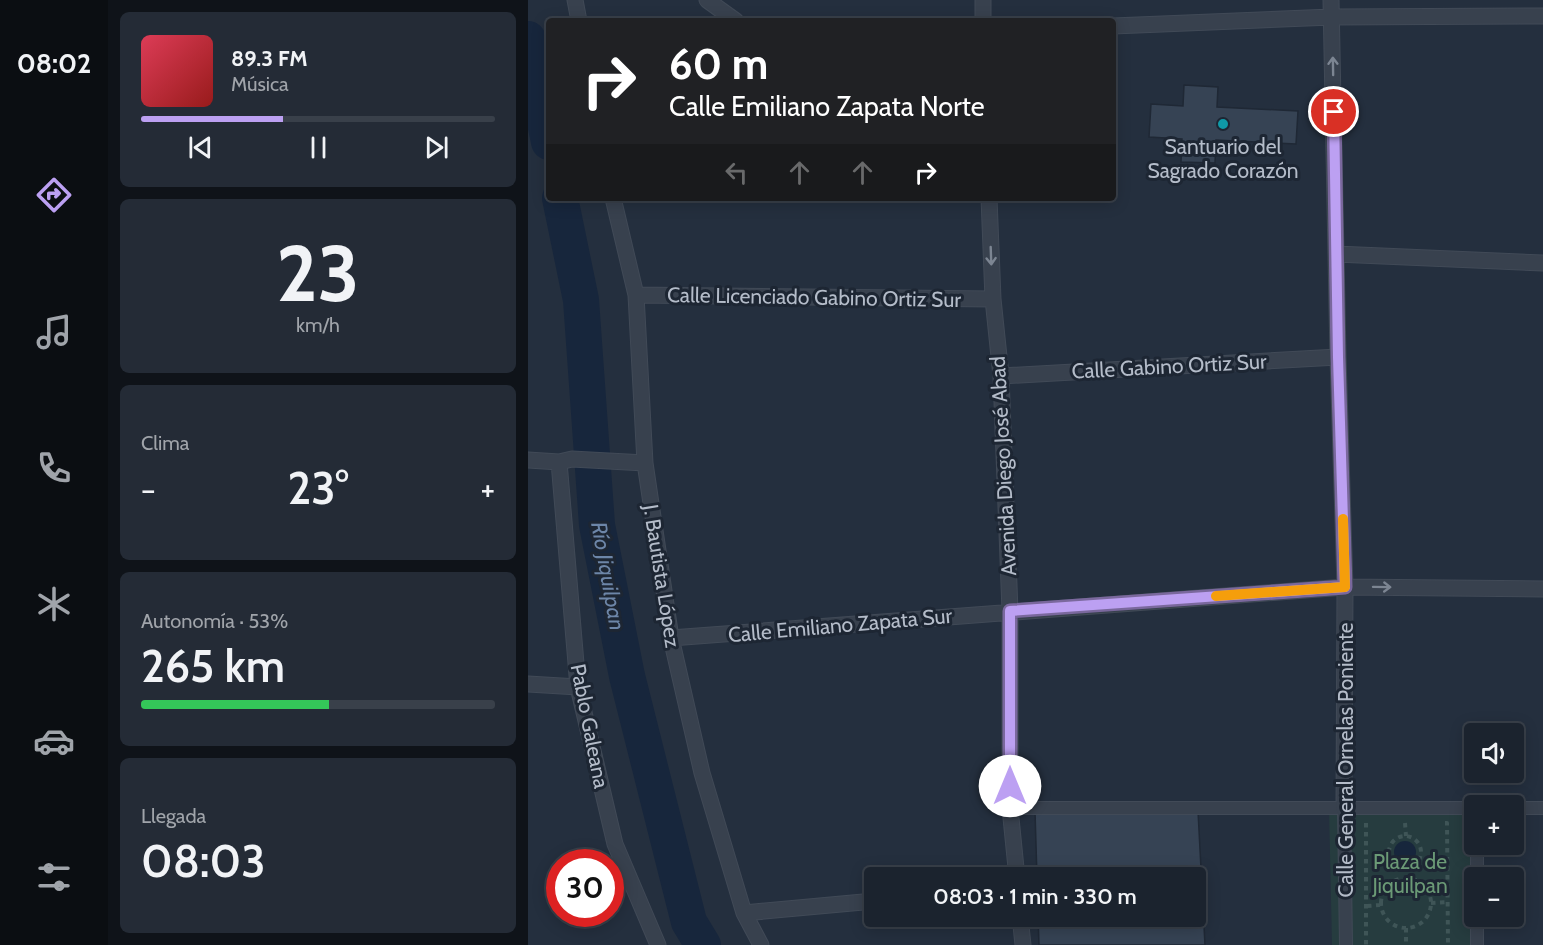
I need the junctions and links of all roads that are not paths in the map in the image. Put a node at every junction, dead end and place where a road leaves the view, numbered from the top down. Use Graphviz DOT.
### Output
graph roads {
  1 [pos="575,0"];
  2 [pos="707,0"];
  3 [pos="983,0"];
  4 [pos="1331,0"];
  5 [pos="1543,16"];
  6 [pos="1332,17"];
  7 [pos="578,18"];
  8 [pos="732,18"];
  9 [pos="983,18"];
  10 [pos="1116,26"];
  11 [pos="614,201"];
  12 [pos="989,201"];
  13 [pos="1336,254"];
  14 [pos="1543,263"];
  15 [pos="636,295"];
  16 [pos="993,299"];
  17 [pos="1338,357"];
  18 [pos="1000,376"];
  19 [pos="528,460"];
  20 [pos="566,461"];
  21 [pos="645,463"];
  22 [pos="1345,587"];
  23 [pos="1543,589"];
  24 [pos="1010,611"];
  25 [pos="671,638"];
  26 [pos="528,684"];
  27 [pos="578,687"];
  28 [pos="1010,808"];
  29 [pos="1344,808"];
  30 [pos="1464,808"];
  31 [pos="1524,808"];
  32 [pos="1543,808"];
  33 [pos="1016,867"];
  34 [pos="864,902"];
  35 [pos="744,913"];
  36 [pos="1021,927"];
  37 [pos="1477,927"];
  38 [pos="658,945"];
  39 [pos="761,945"];
  40 [pos="1023,945"];
  41 [pos="1346,945"];
  42 [pos="1477,945"];
  1 -- 7 [label="street"];
  2 -- 8 [label="street"];
  3 -- 9 [label="street"];
  4 -- 6 [label="street, Calle General Ornelas Poniente"];
  5 -- 6 [label="street"];
  6 -- 10 [label="street"];
  13 -- 6 [label="street, Calle General Ornelas Poniente, one-way"];
  11 -- 15 [label="street, J. Bautista López"];
  12 -- 16 [label="street, Avenida Diego José Abad, one-way"];
  13 -- 14 [label="street"];
  13 -- 17 [label="street, Calle General Ornelas Poniente"];
  15 -- 16 [label="street, Calle Licenciado Gabino Ortiz Sur"];
  15 -- 21 [label="street, J. Bautista López"];
  16 -- 18 [label="street, Avenida Diego José Abad"];
  17 -- 18 [label="street, Calle Gabino Ortiz Sur"];
  17 -- 22 [label="street, Calle General Ornelas Poniente"];
  18 -- 24 [label="street, Avenida Diego José Abad"];
  19 -- 20 [label="street"];
  20 -- 21 [label="street"];
  20 -- 27 [label="street, Pablo Galeana"];
  21 -- 25 [label="street, J. Bautista López"];
  22 -- 23 [label="street, Calle Emiliano Zapata Sur, one-way"];
  22 -- 24 [label="street, Calle Emiliano Zapata Sur"];
  22 -- 29 [label="street, Calle General Ornelas Poniente"];
  24 -- 25 [label="street, Calle Emiliano Zapata Sur"];
  24 -- 28 [label="street, Avenida Diego José Abad"];
  25 -- 35 [label="street, J. Bautista López"];
  26 -- 27 [label="street"];
  27 -- 38 [label="street, Pablo Galeana"];
  28 -- 29 [label="street"];
  28 -- 33 [label="street, Avenida Diego José Abad"];
  29 -- 30 [label="street"];
  29 -- 41 [label="street, Calle General Ornelas Poniente"];
  31 -- 32 [label="street"];
  34 -- 35 [label="street"];
  35 -- 39 [label="street, J. Bautista López"];
  36 -- 40 [label="street"];
  37 -- 42 [label="street"];
}
